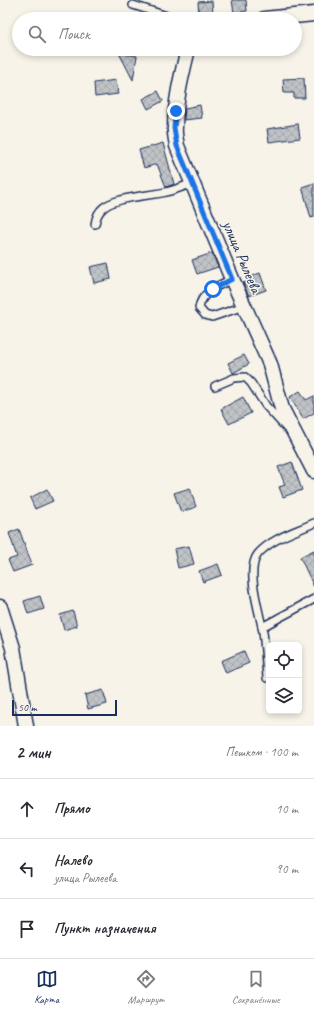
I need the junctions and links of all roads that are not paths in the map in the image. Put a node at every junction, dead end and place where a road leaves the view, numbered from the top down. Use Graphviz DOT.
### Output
graph roads {
  1 [pos="133,6"];
  2 [pos="153,12"];
  3 [pos="314,14"];
  4 [pos="302,15"];
  5 [pos="186,56"];
  6 [pos="192,183"];
  7 [pos="95,224"];
  8 [pos="232,279"];
  9 [pos="244,306"];
  10 [pos="215,386"];
  11 [pos="302,446"];
  12 [pos="314,471"];
  13 [pos="314,523"];
  14 [pos="314,599"];
  15 [pos="0,607"];
  16 [pos="262,627"];
  17 [pos="266,668"];
  18 [pos="26,726"];
  1 -- 2 [label="lane"];
  3 -- 4 [label="street"];
  5 -- 6 [label="street, улица Рылеева"];
  6 -- 7 [label="lane"];
  6 -- 8 [label="street, улица Рылеева"];
  8 -- 9 [label="street, улица Рылеева"];
  8 -- 9 [label="lane"];
  9 -- 11 [label="street, улица Рылеева"];
  10 -- 11 [label="lane"];
  11 -- 12 [label="street, улица Рылеева"];
  13 -- 16 [label="lane"];
  14 -- 16 [label="lane"];
  15 -- 18 [label="street"];
  16 -- 17 [label="lane"];
}
